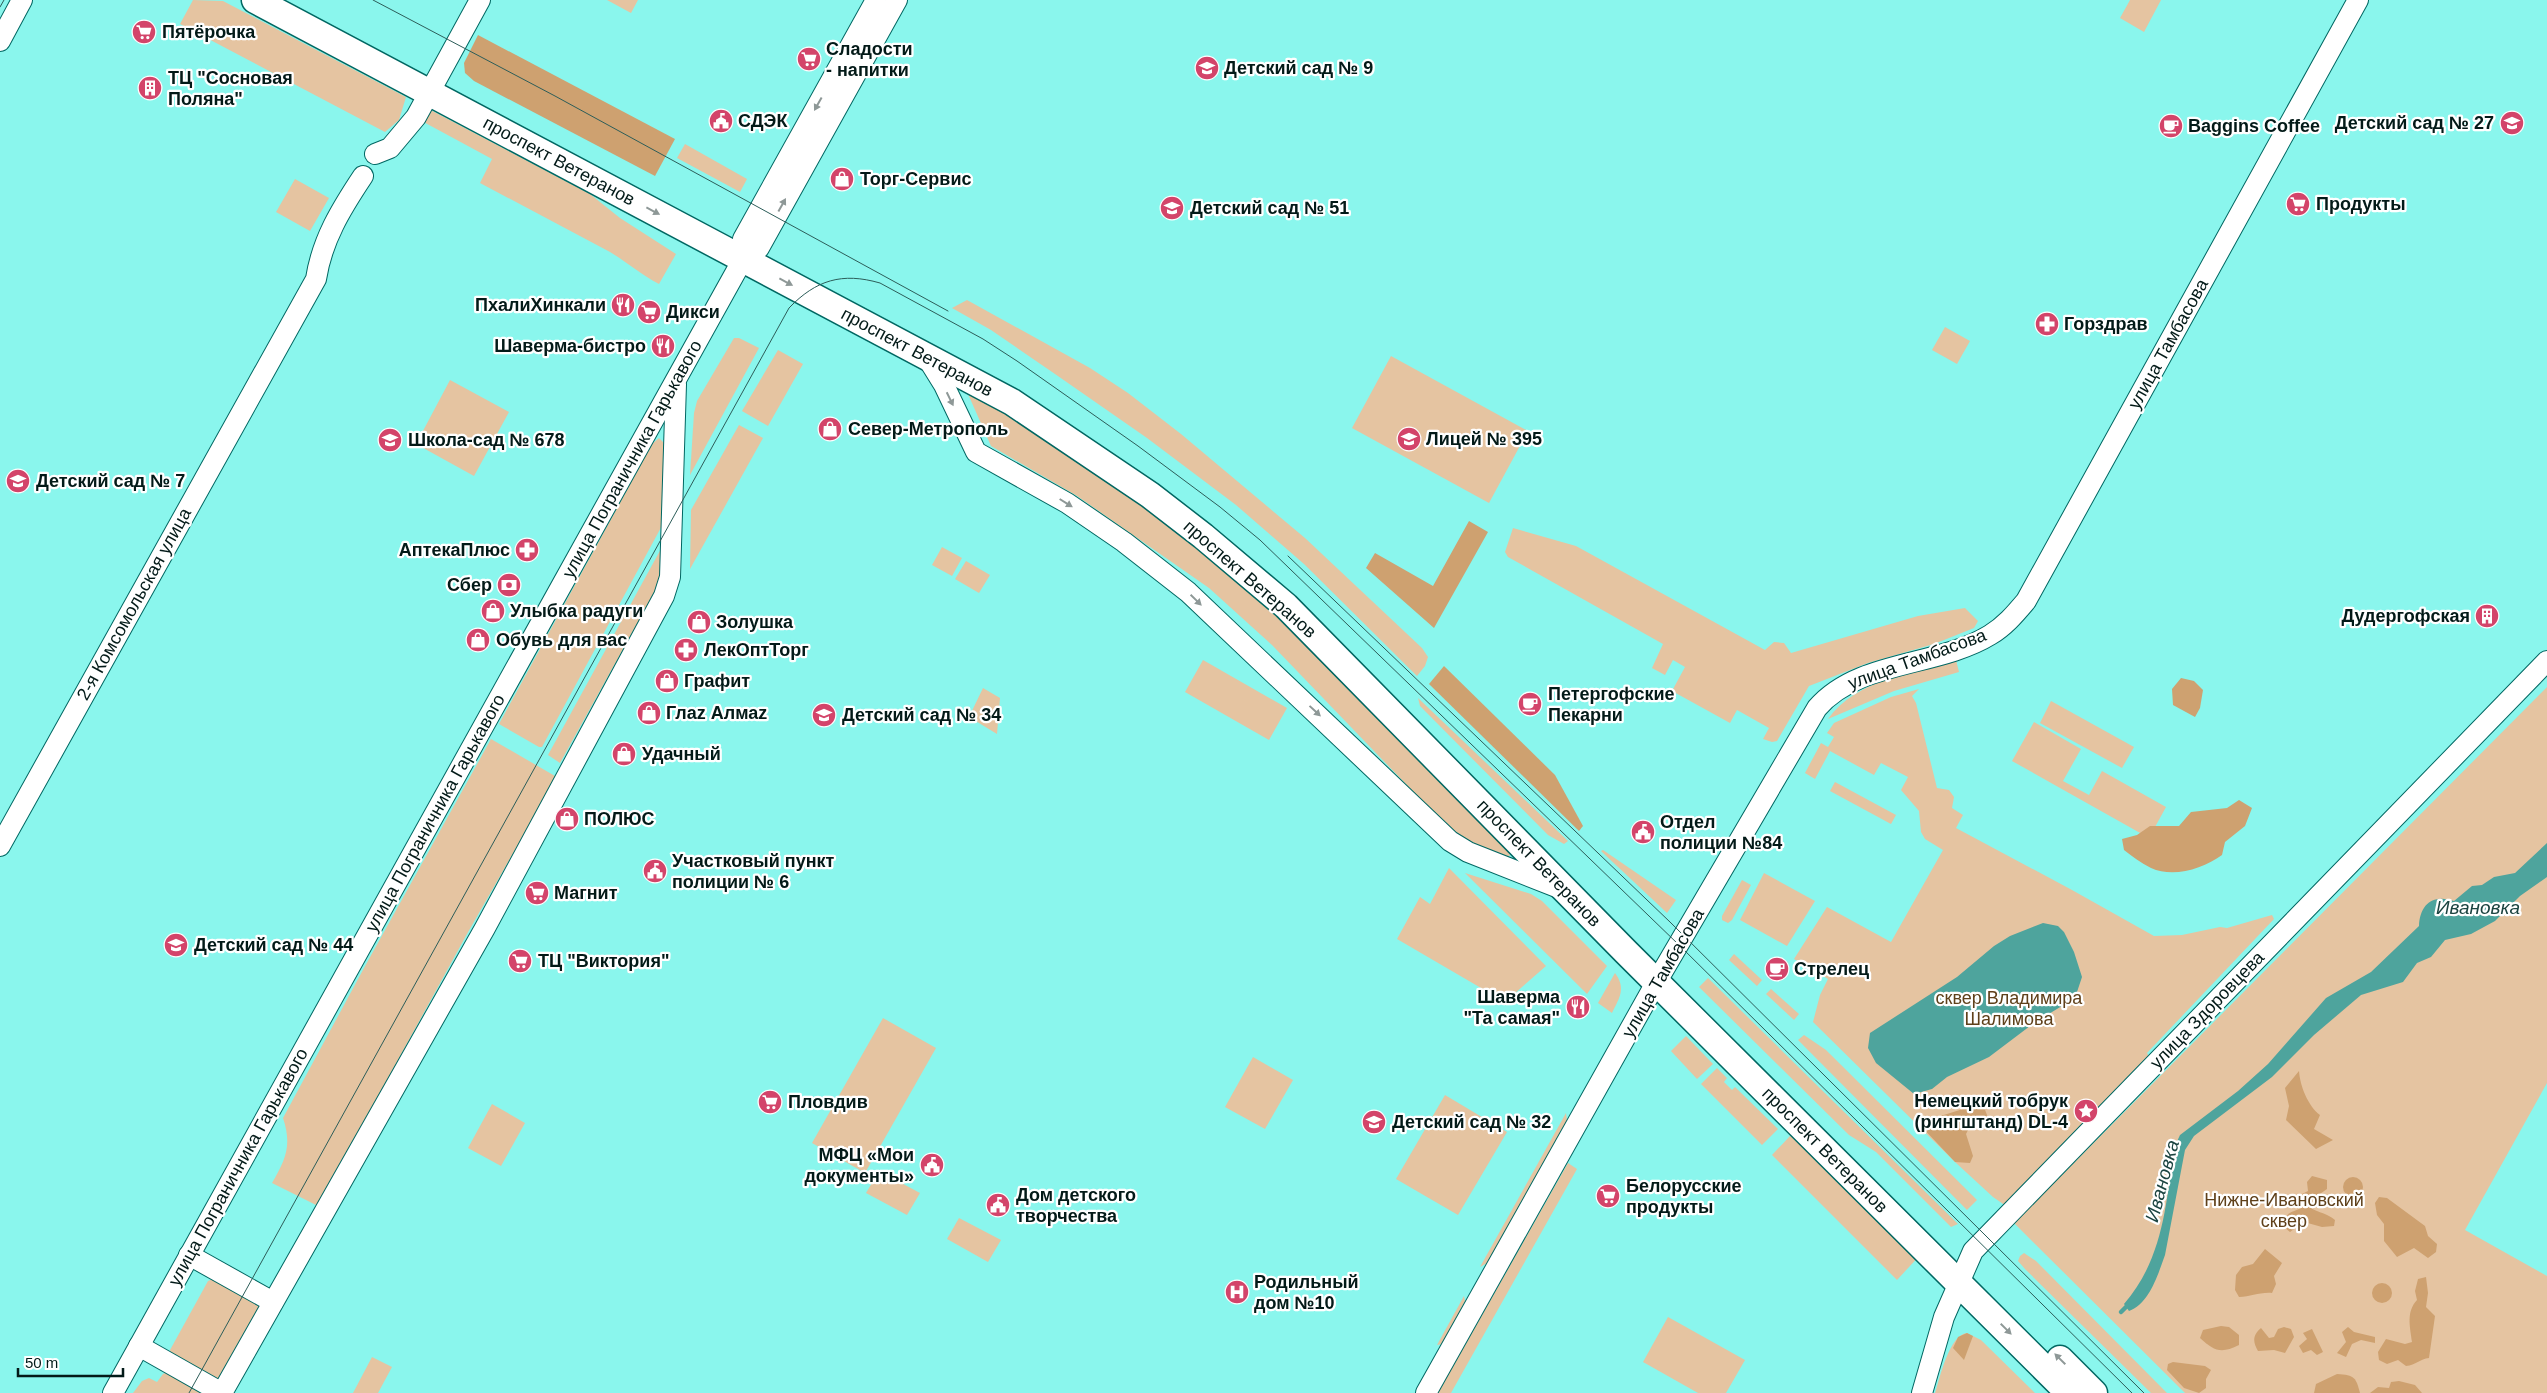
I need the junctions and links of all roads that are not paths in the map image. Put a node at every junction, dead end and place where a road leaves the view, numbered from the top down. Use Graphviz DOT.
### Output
graph roads {
  1 [pos="22,0"];
  2 [pos="255,0"];
  3 [pos="290,0"];
  4 [pos="480,0"];
  5 [pos="876,0"];
  6 [pos="896,0"];
  7 [pos="2358,0"];
  8 [pos="0,40"];
  9 [pos="434,85"];
  10 [pos="375,154"];
  11 [pos="363,176"];
  12 [pos="748,249"];
  13 [pos="926,356"];
  14 [pos="677,380"];
  15 [pos="2547,661"];
  16 [pos="0,846"];
  17 [pos="1566,890"];
  18 [pos="1662,974"];
  19 [pos="190,1255"];
  20 [pos="1962,1274"];
  21 [pos="273,1302"];
  22 [pos="139,1346"];
  23 [pos="113,1393"];
  24 [pos="222,1393"];
  25 [pos="1426,1393"];
  26 [pos="1922,1393"];
  27 [pos="2069,1393"];
  28 [pos="2094,1393"];
  1 -- 8 [label="street"];
  2 -- 9 [label="main road, проспект Ветеранов"];
  3 -- 9 [label="main road, проспект Ветеранов"];
  4 -- 9 [label="street"];
  5 -- 12 [label="street, улица Пограничника Гарькавого, one-way"];
  12 -- 6 [label="street, улица Пограничника Гарькавого, one-way"];
  7 -- 18 [label="street, улица Тамбасова"];
  9 -- 10 [label="street"];
  9 -- 12 [label="main road, проспект Ветеранов"];
  11 -- 16 [label="street, 2-я Комсомольская улица"];
  12 -- 13 [label="main road, проспект Ветеранов, one-way"];
  12 -- 14 [label="street, улица Пограничника Гарькавого"];
  12 -- 18 [label="main road, проспект Ветеранов"];
  13 -- 17 [label="main road, проспект Ветеранов"];
  13 -- 17 [label="street, one-way"];
  14 -- 19 [label="street, улица Пограничника Гарькавого"];
  14 -- 21 [label="street"];
  15 -- 20 [label="street, улица Здоровцева"];
  17 -- 18 [label="main road, проспект Ветеранов"];
  18 -- 20 [label="main road, проспект Ветеранов"];
  18 -- 25 [label="street, улица Тамбасова"];
  19 -- 21 [label="street"];
  19 -- 22 [label="street, улица Пограничника Гарькавого"];
  20 -- 26 [label="street, улица Здоровцева"];
  20 -- 27 [label="main road, проспект Ветеранов, one-way"];
  28 -- 20 [label="main road, проспект Ветеранов, one-way"];
  21 -- 24 [label="street"];
  22 -- 23 [label="street, улица Пограничника Гарькавого"];
  22 -- 24 [label="street"];
}
